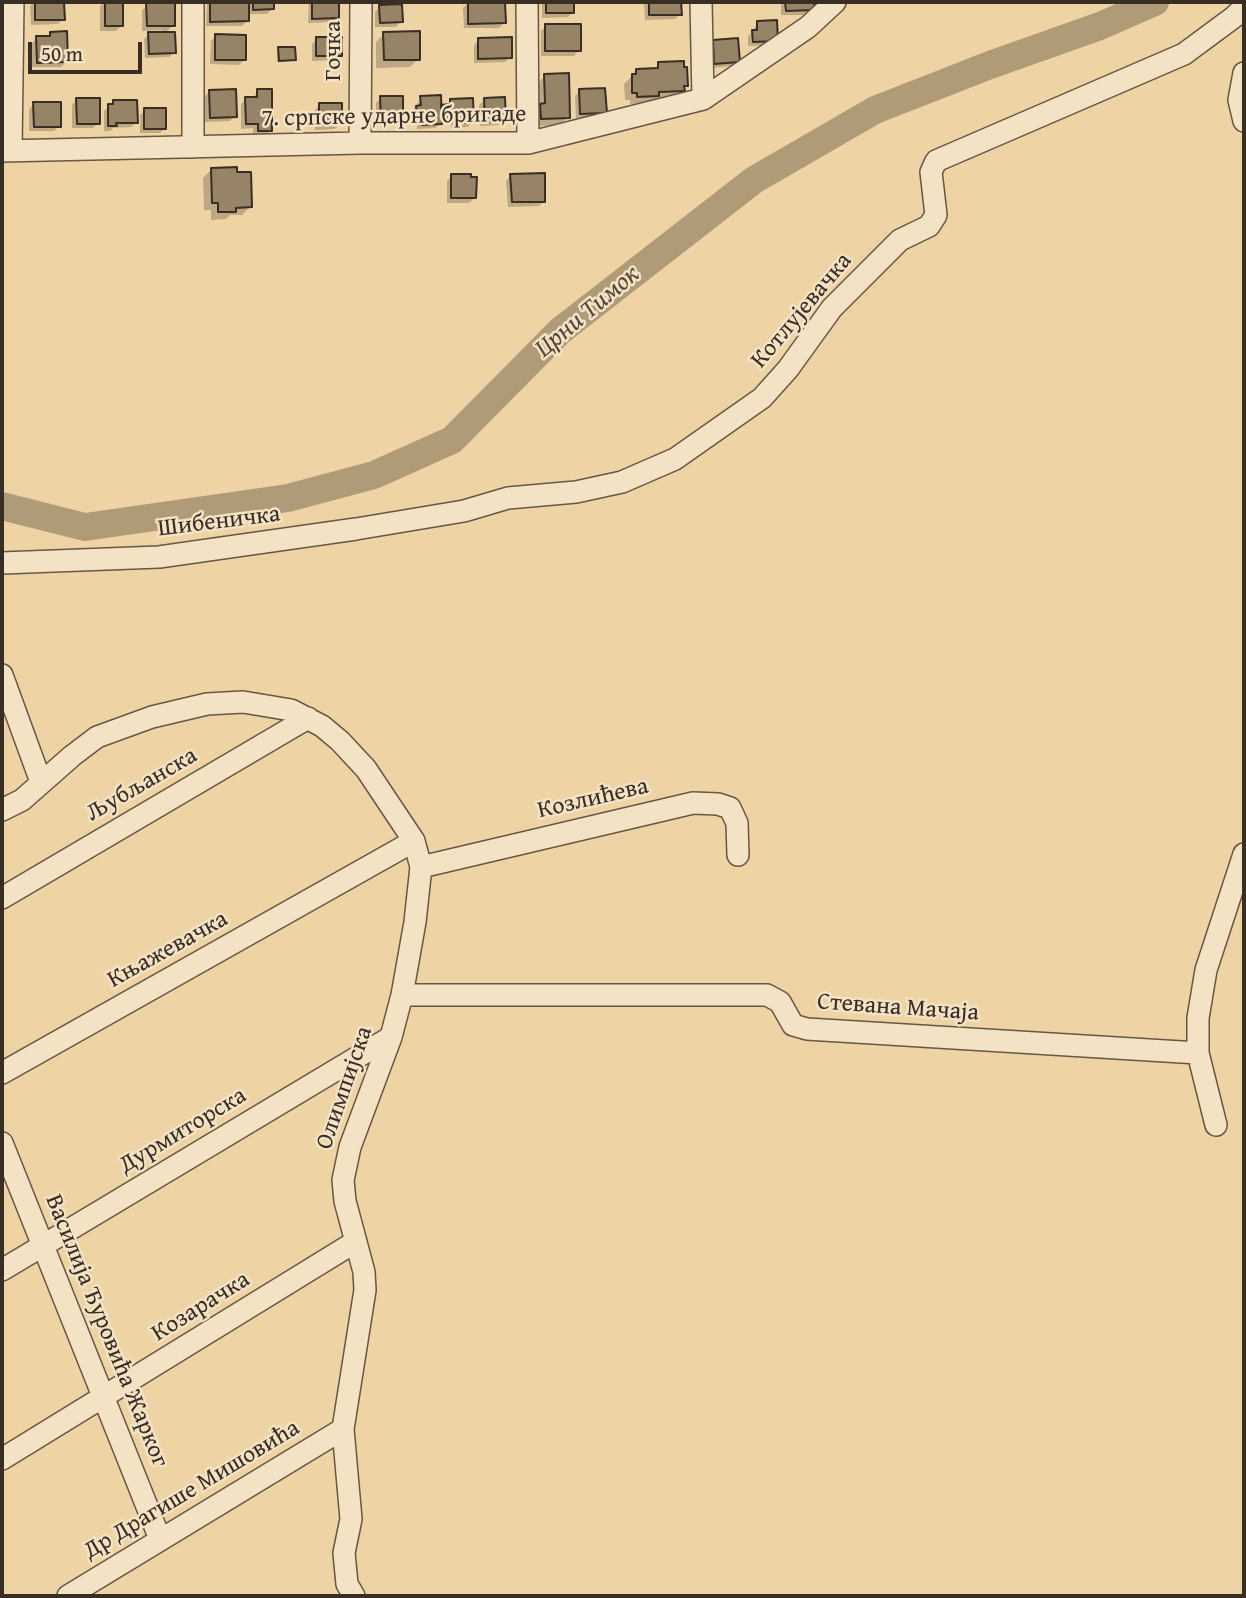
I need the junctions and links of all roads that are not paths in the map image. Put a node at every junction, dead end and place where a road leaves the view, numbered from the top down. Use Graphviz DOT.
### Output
graph roads {
  1 [pos="13,2"];
  2 [pos="193,2"];
  3 [pos="361,2"];
  4 [pos="527,2"];
  5 [pos="701,2"];
  6 [pos="835,2"];
  7 [pos="1241,18"];
  8 [pos="1244,73"];
  9 [pos="703,99"];
  10 [pos="1244,121"];
  11 [pos="360,143"];
  12 [pos="527,143"];
  13 [pos="193,148"];
  14 [pos="6,150"];
  15 [pos="441,515"];
  16 [pos="2,563"];
  17 [pos="2,675"];
  18 [pos="308,718"];
  19 [pos="41,782"];
  20 [pos="2,810"];
  21 [pos="414,841"];
  22 [pos="1244,854"];
  23 [pos="738,855"];
  24 [pos="422,867"];
  25 [pos="2,898"];
  26 [pos="401,995"];
  27 [pos="391,1037"];
  28 [pos="1198,1053"];
  29 [pos="2,1073"];
  30 [pos="1216,1125"];
  31 [pos="2,1143"];
  32 [pos="355,1242"];
  33 [pos="43,1245"];
  34 [pos="2,1270"];
  35 [pos="105,1397"];
  36 [pos="343,1429"];
  37 [pos="2,1459"];
  38 [pos="160,1539"];
  39 [pos="68,1596"];
  40 [pos="354,1596"];
  1 -- 14 [label="street"];
  2 -- 13 [label="street"];
  3 -- 11 [label="street, Гочка"];
  4 -- 12 [label="street"];
  5 -- 9 [label="street"];
  6 -- 9 [label="street, 7. српске ударне бригаде"];
  7 -- 15 [label="street, Котлујевачка"];
  8 -- 10 [label="street"];
  9 -- 12 [label="street, 7. српске ударне бригаде"];
  11 -- 12 [label="street, 7. српске ударне бригаде"];
  11 -- 13 [label="street, 7. српске ударне бригаде"];
  13 -- 14 [label="street, 7. српске ударне бригаде"];
  15 -- 16 [label="street, Шибеничка"];
  17 -- 19 [label="street"];
  18 -- 19 [label="street, Олимпијска"];
  18 -- 21 [label="street, Олимпијска"];
  18 -- 25 [label="street, Љубљанска"];
  19 -- 20 [label="street, Олимпијска"];
  21 -- 24 [label="street, Олимпијска"];
  21 -- 29 [label="street, Књажевачка"];
  22 -- 28 [label="street"];
  23 -- 24 [label="street, Козлићева"];
  24 -- 26 [label="street, Олимпијска"];
  26 -- 27 [label="street, Олимпијска"];
  26 -- 28 [label="street, Стевана Мачаја"];
  27 -- 32 [label="street, Олимпијска"];
  27 -- 33 [label="street, Дурмиторска"];
  28 -- 30 [label="street"];
  31 -- 33 [label="street, Василија Ђуровића Жарког"];
  32 -- 35 [label="street, Козарачка"];
  32 -- 36 [label="street, Олимпијска"];
  33 -- 34 [label="street, Дурмиторска"];
  33 -- 35 [label="street, Василија Ђуровића Жарког"];
  35 -- 37 [label="street, Козарачка"];
  35 -- 38 [label="street, Василија Ђуровића Жарког"];
  36 -- 38 [label="street, Др Драгише Мишовића"];
  36 -- 40 [label="street, Олимпијска"];
  38 -- 39 [label="street, Др Драгише Мишовића"];
}
